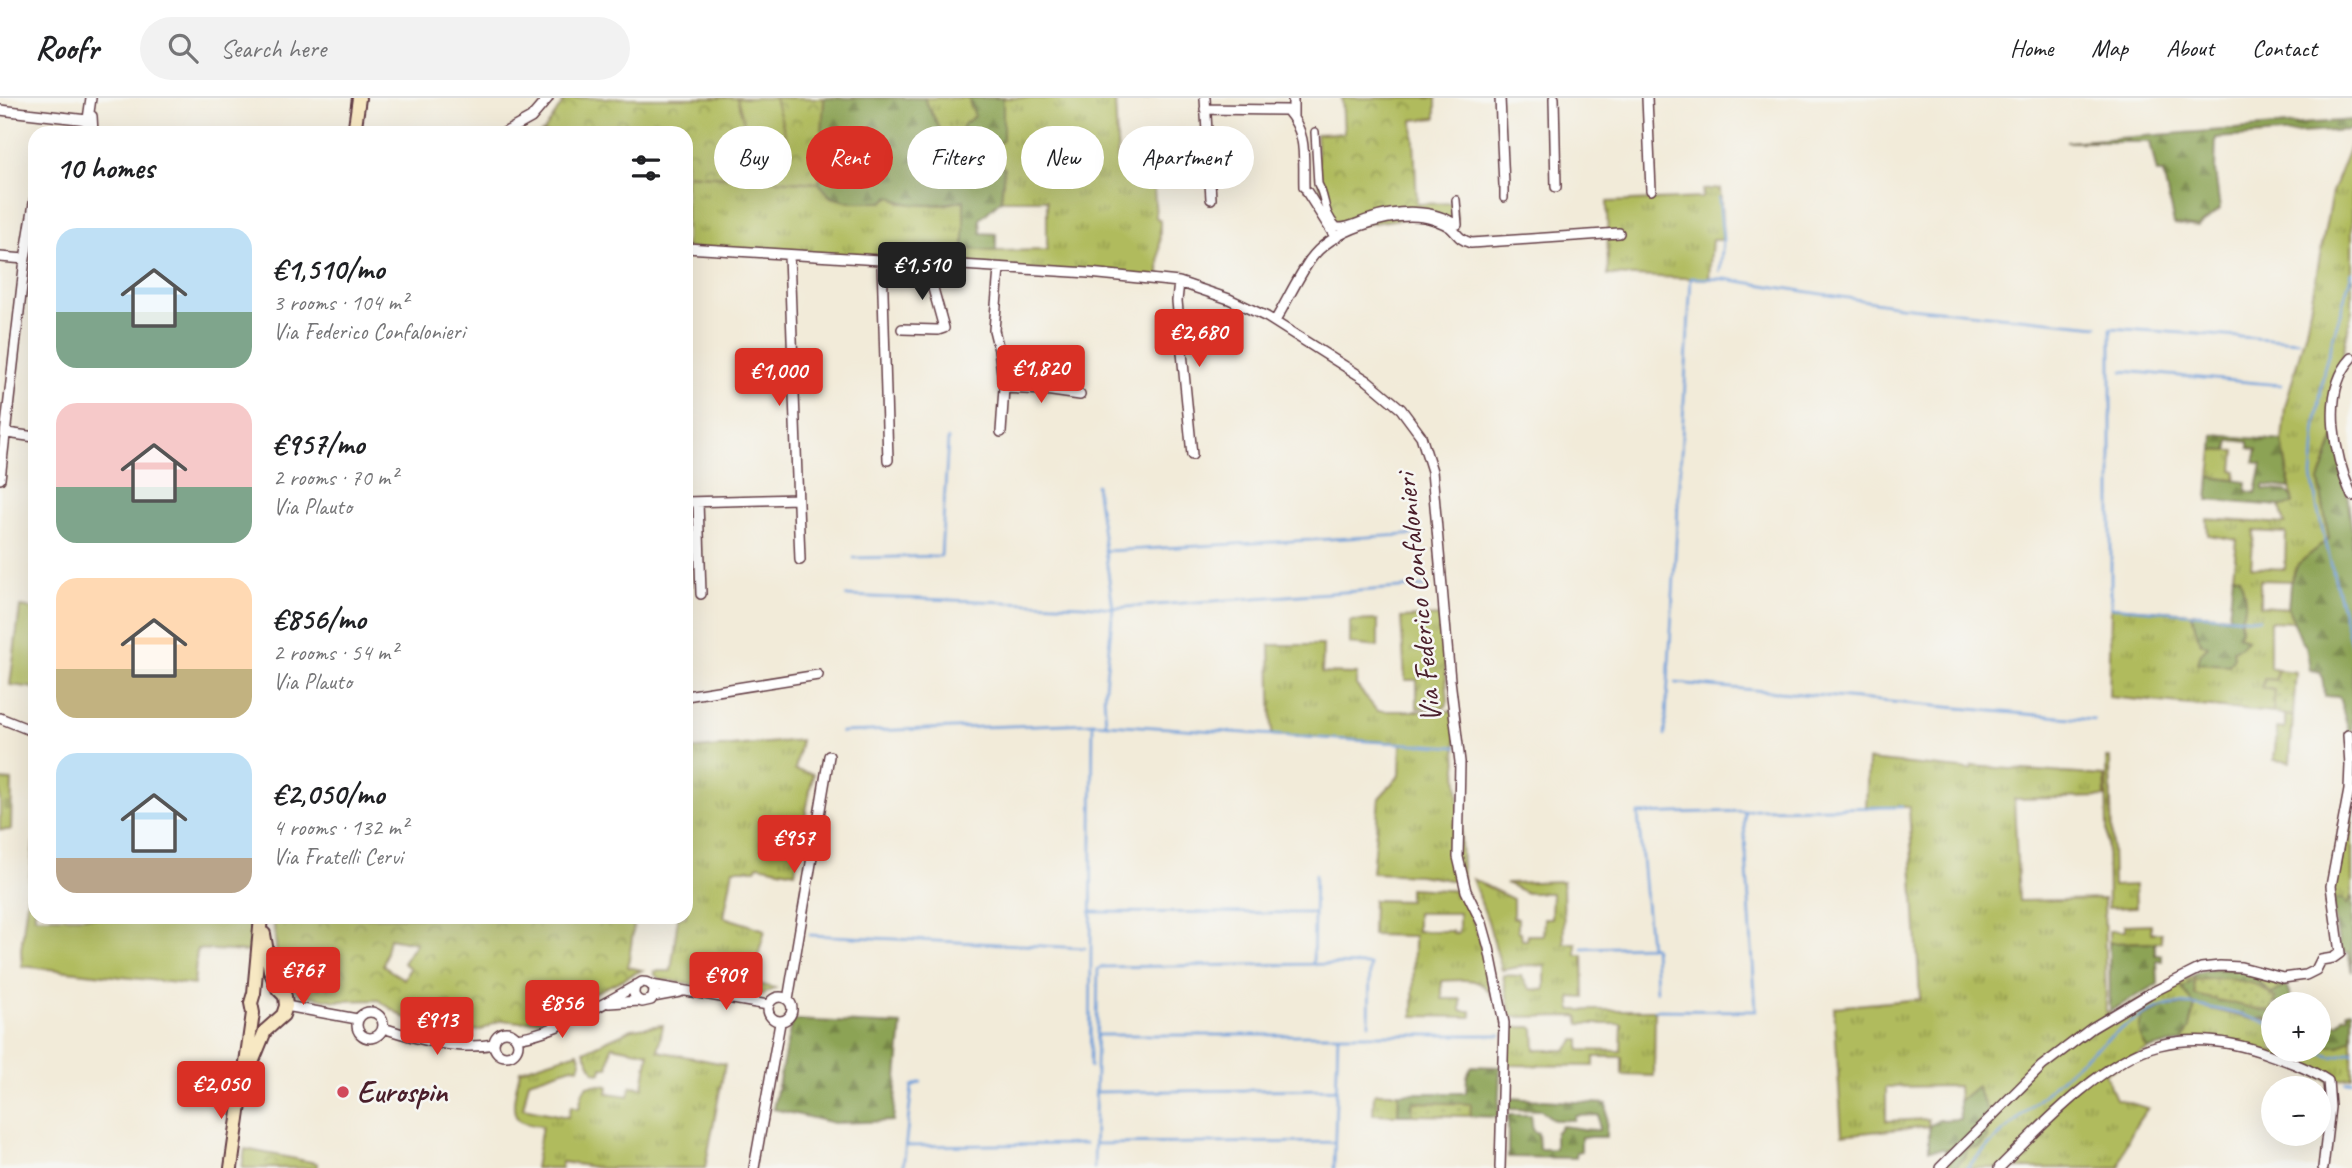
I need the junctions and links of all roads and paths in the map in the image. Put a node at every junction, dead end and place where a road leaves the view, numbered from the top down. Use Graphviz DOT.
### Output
graph roads {
  1 [pos="359,98"];
  2 [pos="548,98"];
  3 [pos="1205,98"];
  4 [pos="1293,98"];
  5 [pos="1500,98"];
  6 [pos="1554,98"];
  7 [pos="1647,98"];
  8 [pos="91,101"];
  9 [pos="1205,109"];
  10 [pos="0,110"];
  11 [pos="1293,117"];
  12 [pos="87,120"];
  13 [pos="87,126"];
  14 [pos="88,126"];
  15 [pos="356,126"];
  16 [pos="517,126"];
  17 [pos="1315,132"];
  18 [pos="1504,185"];
  19 [pos="1556,187"];
  20 [pos="1651,190"];
  21 [pos="1211,198"];
  22 [pos="1504,198"];
  23 [pos="1456,200"];
  24 [pos="1619,233"];
  25 [pos="1336,238"];
  26 [pos="28,241"];
  27 [pos="693,248"];
  28 [pos="789,255"];
  29 [pos="0,257"];
  30 [pos="25,260"];
  31 [pos="882,260"];
  32 [pos="926,263"];
  33 [pos="999,268"];
  34 [pos="1179,282"];
  35 [pos="1275,321"];
  36 [pos="902,329"];
  37 [pos="2352,358"];
  38 [pos="1004,388"];
  39 [pos="1080,394"];
  40 [pos="1001,432"];
  41 [pos="7,433"];
  42 [pos="28,436"];
  43 [pos="1192,455"];
  44 [pos="888,460"];
  45 [pos="0,479"];
  46 [pos="2352,496"];
  47 [pos="797,499"];
  48 [pos="693,502"];
  49 [pos="698,502"];
  50 [pos="800,559"];
  51 [pos="701,594"];
  52 [pos="818,676"];
  53 [pos="693,695"];
  54 [pos="0,718"];
  55 [pos="28,729"];
  56 [pos="2348,734"];
  57 [pos="829,756"];
  58 [pos="260,924"];
  59 [pos="262,924"];
  60 [pos="636,985"];
  61 [pos="651,985"];
  62 [pos="278,989"];
  63 [pos="689,991"];
  64 [pos="254,993"];
  65 [pos="653,997"];
  66 [pos="788,1000"];
  67 [pos="639,1001"];
  68 [pos="768,1005"];
  69 [pos="286,1006"];
  70 [pos="598,1006"];
  71 [pos="253,1013"];
  72 [pos="357,1019"];
  73 [pos="275,1020"];
  74 [pos="780,1023"];
  75 [pos="383,1028"];
  76 [pos="516,1038"];
  77 [pos="494,1044"];
  78 [pos="245,1080"];
  79 [pos="231,1168"];
  80 [pos="754,1168"];
  81 [pos="1500,1168"];
  82 [pos="1940,1168"];
  83 [pos="1999,1168"];
  84 [pos="2323,1168"];
  1 -- 15 [label="main road"];
  2 -- 16 [label="street"];
  3 -- 9 [label="street"];
  4 -- 11 [label="street"];
  5 -- 18 [label="street"];
  6 -- 19 [label="street"];
  7 -- 20 [label="street"];
  8 -- 12 [label="street"];
  8 -- 14 [label="street"];
  9 -- 11 [label="street"];
  9 -- 21 [label="street"];
  10 -- 12 [label="street"];
  11 -- 25 [label="street"];
  12 -- 13 [label="street"];
  17 -- 23 [label="street"];
  18 -- 22 [label="street"];
  24 -- 25 [label="street"];
  25 -- 35 [label="street"];
  26 -- 30 [label="street"];
  27 -- 28 [label="street, Via Federico Confalonieri"];
  28 -- 31 [label="street, Via Federico Confalonieri"];
  28 -- 47 [label="street"];
  29 -- 30 [label="street"];
  30 -- 41 [label="street"];
  31 -- 32 [label="street, Via Federico Confalonieri"];
  31 -- 44 [label="street"];
  32 -- 33 [label="street, Via Federico Confalonieri"];
  32 -- 36 [label="street"];
  33 -- 34 [label="street, Via Federico Confalonieri"];
  33 -- 38 [label="street"];
  34 -- 35 [label="street, Via Federico Confalonieri"];
  34 -- 43 [label="street"];
  35 -- 81 [label="street, Via Federico Confalonieri"];
  37 -- 46 [label="street"];
  38 -- 39 [label="street"];
  38 -- 40 [label="street"];
  41 -- 42 [label="street"];
  41 -- 45 [label="street"];
  47 -- 49 [label="street"];
  47 -- 50 [label="street"];
  48 -- 49 [label="street"];
  49 -- 51 [label="street"];
  52 -- 53 [label="street"];
  54 -- 55 [label="street"];
  56 -- 82 [label="street"];
  57 -- 66 [label="street"];
  58 -- 64 [label="main road"];
  59 -- 62 [label="main road"];
  60 -- 61 [label="street"];
  60 -- 67 [label="street"];
  60 -- 70 [label="street"];
  61 -- 63 [label="street"];
  61 -- 65 [label="street"];
  62 -- 64 [label="main road"];
  62 -- 69 [label="main road"];
  63 -- 65 [label="street"];
  63 -- 68 [label="street"];
  64 -- 71 [label="main road"];
  65 -- 67 [label="street"];
  66 -- 68 [label="street"];
  66 -- 74 [label="street"];
  67 -- 70 [label="street"];
  68 -- 74 [label="street"];
  69 -- 72 [label="street"];
  69 -- 73 [label="main road"];
  70 -- 76 [label="street"];
  71 -- 73 [label="main road"];
  71 -- 78 [label="main road"];
  72 -- 75 [label="street"];
  72 -- 75 [label="street"];
  73 -- 78 [label="main road"];
  74 -- 80 [label="street"];
  75 -- 77 [label="street"];
  76 -- 77 [label="street"];
  76 -- 77 [label="street"];
  78 -- 79 [label="main road"];
  83 -- 84 [label="street"];
}
